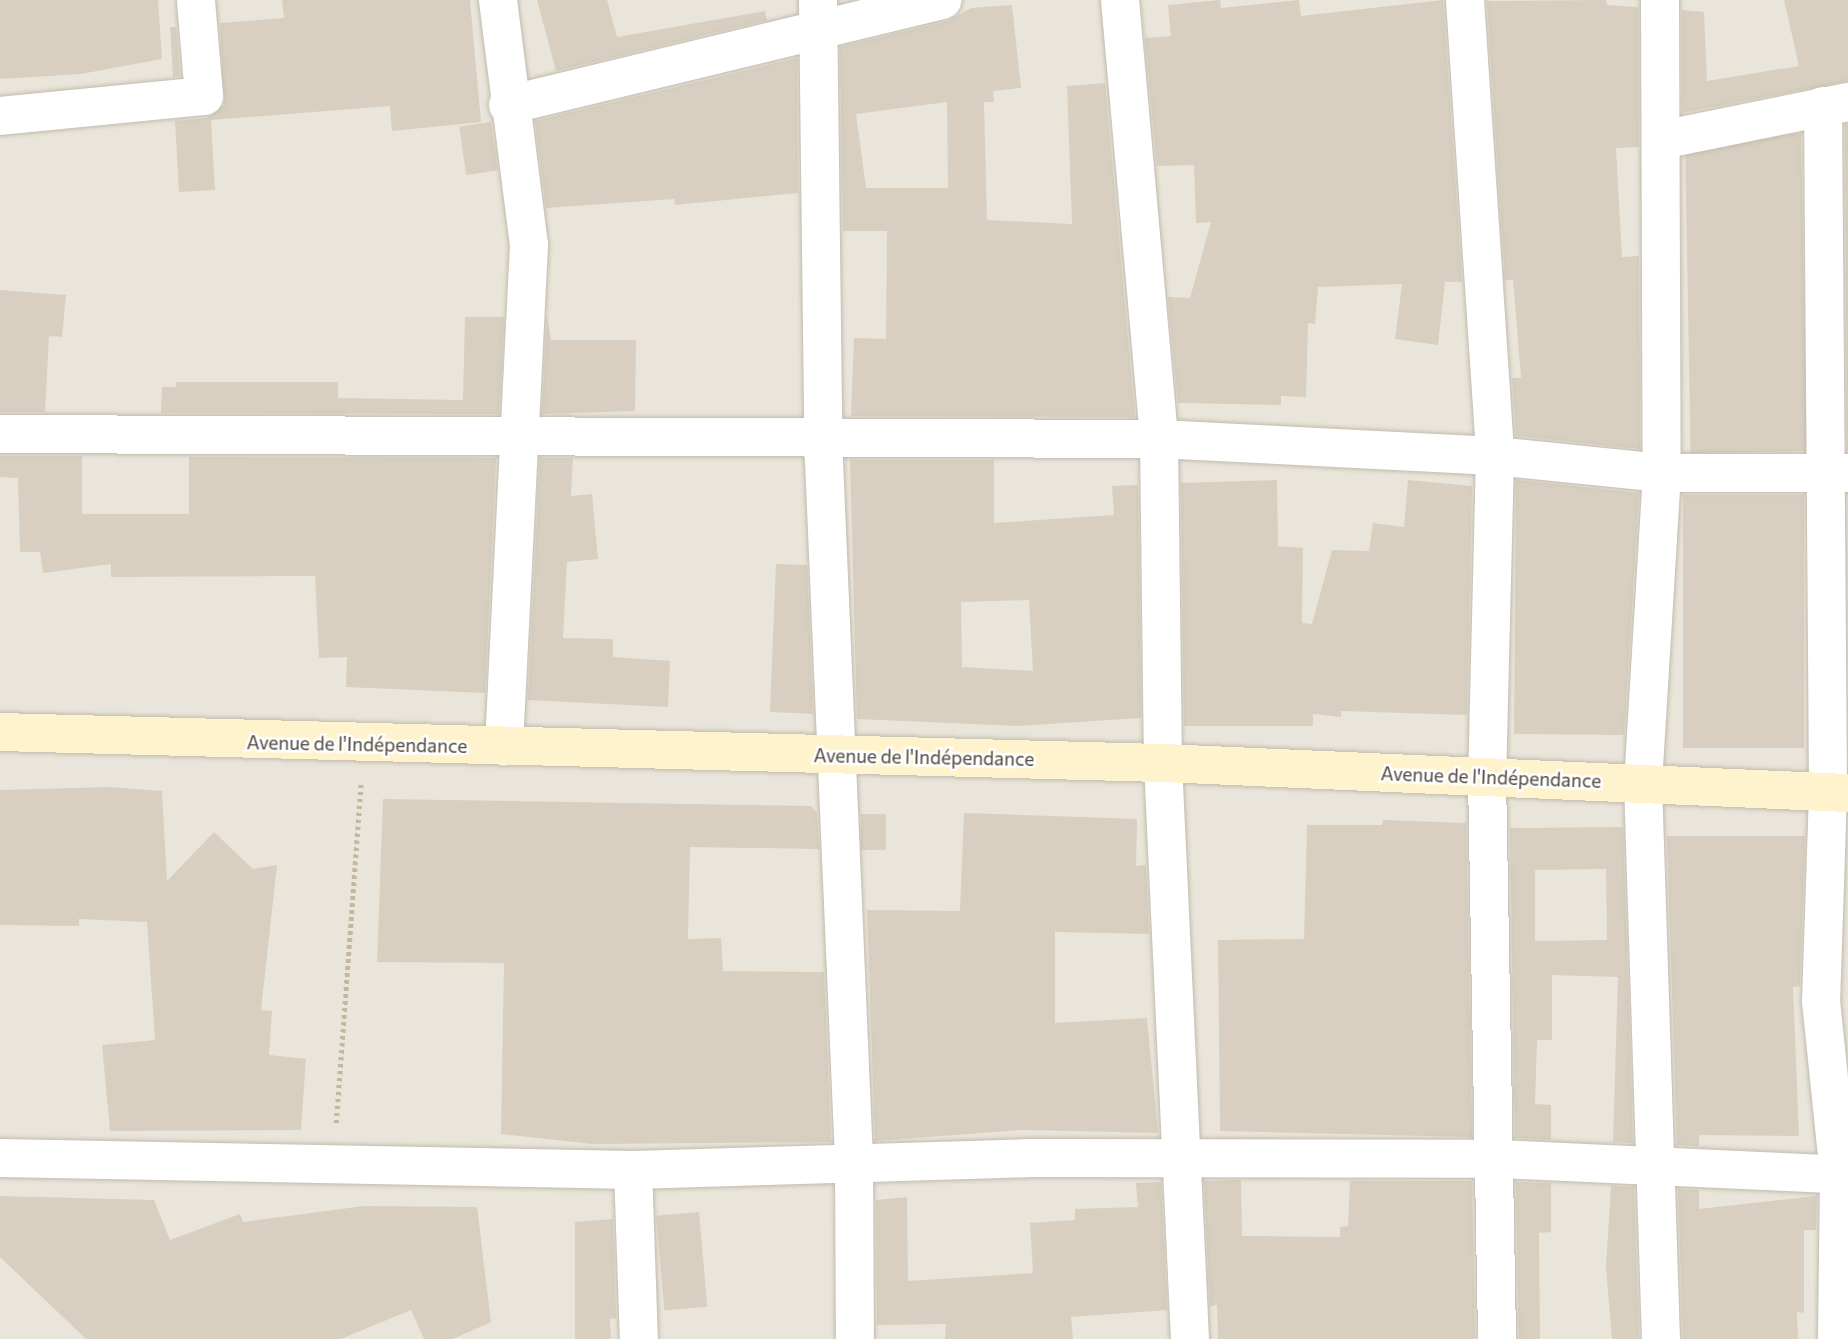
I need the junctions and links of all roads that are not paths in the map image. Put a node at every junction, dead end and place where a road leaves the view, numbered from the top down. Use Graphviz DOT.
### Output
graph roads {
  1 [pos="196,0"];
  2 [pos="498,0"];
  3 [pos="943,0"];
  4 [pos="1120,0"];
  5 [pos="1465,0"];
  6 [pos="1660,0"];
  7 [pos="819,16"];
  8 [pos="1836,104"];
  9 [pos="508,105"];
  10 [pos="0,116"];
  11 [pos="1665,139"];
  12 [pos="0,434"];
  13 [pos="823,438"];
  14 [pos="1159,439"];
  15 [pos="520,440"];
  16 [pos="1495,456"];
  17 [pos="1662,473"];
  18 [pos="1837,473"];
  19 [pos="0,732"];
  20 [pos="504,746"];
  21 [pos="839,755"];
  22 [pos="1163,763"];
  23 [pos="1487,776"];
  24 [pos="1643,783"];
  25 [pos="1838,793"];
  26 [pos="0,1158"];
  27 [pos="1498,1159"];
  28 [pos="854,1161"];
  29 [pos="1654,1162"];
  30 [pos="1180,1163"];
  31 [pos="633,1170"];
  32 [pos="1844,1175"];
  33 [pos="639,1339"];
  34 [pos="855,1339"];
  35 [pos="1190,1339"];
  36 [pos="1497,1339"];
  37 [pos="1661,1339"];
  38 [pos="1837,1339"];
  1 -- 10 [label="street"];
  2 -- 9 [label="street"];
  3 -- 7 [label="street"];
  4 -- 14 [label="street"];
  5 -- 16 [label="street"];
  6 -- 11 [label="street"];
  7 -- 9 [label="street"];
  7 -- 13 [label="street"];
  8 -- 11 [label="street"];
  8 -- 18 [label="street"];
  9 -- 15 [label="street"];
  11 -- 17 [label="street"];
  12 -- 15 [label="street"];
  13 -- 14 [label="street"];
  13 -- 15 [label="street"];
  13 -- 21 [label="street"];
  14 -- 16 [label="street"];
  14 -- 22 [label="street"];
  15 -- 20 [label="street"];
  16 -- 17 [label="street"];
  16 -- 23 [label="street"];
  17 -- 18 [label="street"];
  17 -- 24 [label="street"];
  18 -- 25 [label="street"];
  19 -- 20 [label="main road, Avenue de l'Indépendance"];
  20 -- 21 [label="main road, Avenue de l'Indépendance"];
  21 -- 22 [label="main road, Avenue de l'Indépendance"];
  21 -- 28 [label="street"];
  22 -- 23 [label="main road, Avenue de l'Indépendance"];
  22 -- 30 [label="street"];
  23 -- 24 [label="main road, Avenue de l'Indépendance"];
  23 -- 27 [label="street"];
  24 -- 25 [label="main road, Avenue de l'Indépendance"];
  24 -- 29 [label="street"];
  25 -- 32 [label="street"];
  26 -- 31 [label="street"];
  27 -- 29 [label="street"];
  27 -- 30 [label="street"];
  27 -- 36 [label="street"];
  28 -- 30 [label="street"];
  28 -- 31 [label="street"];
  28 -- 34 [label="street"];
  29 -- 32 [label="street"];
  29 -- 37 [label="street"];
  30 -- 35 [label="street"];
  31 -- 33 [label="street"];
  32 -- 38 [label="street"];
}
